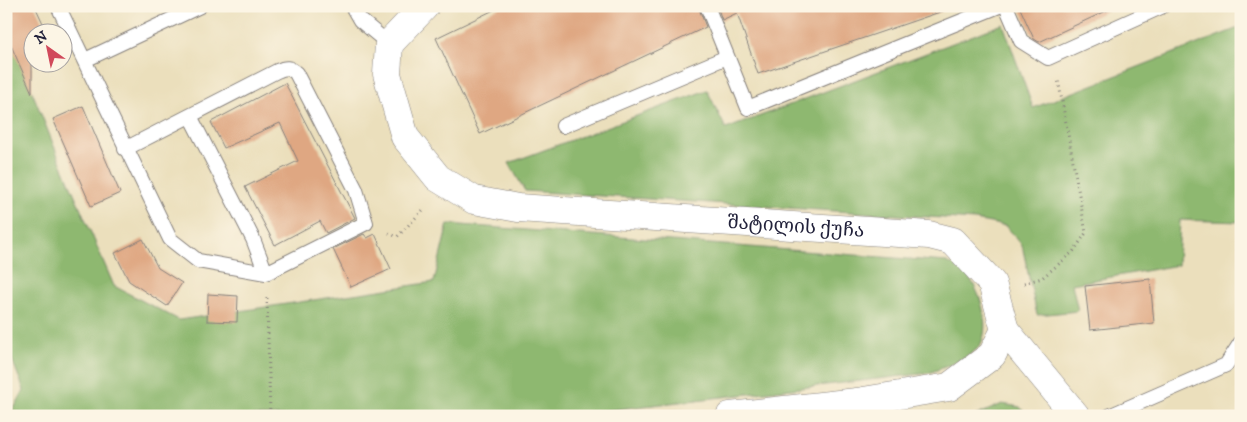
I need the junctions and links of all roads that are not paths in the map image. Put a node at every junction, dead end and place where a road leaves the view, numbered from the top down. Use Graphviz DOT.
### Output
graph roads {
  1 [pos="58,6"];
  2 [pos="200,6"];
  3 [pos="352,6"];
  4 [pos="425,6"];
  5 [pos="707,6"];
  6 [pos="999,6"];
  7 [pos="1006,6"];
  8 [pos="1163,6"];
  9 [pos="389,44"];
  10 [pos="727,57"];
  11 [pos="84,60"];
  12 [pos="190,116"];
  13 [pos="563,126"];
  14 [pos="125,149"];
  15 [pos="266,273"];
  16 [pos="1005,330"];
  17 [pos="1241,342"];
  18 [pos="859,409"];
  19 [pos="730,416"];
  20 [pos="1076,416"];
  21 [pos="1109,416"];
  1 -- 11 [label="lane"];
  2 -- 11 [label="lane"];
  3 -- 9 [label="lane"];
  4 -- 9 [label="street"];
  5 -- 10 [label="lane"];
  6 -- 10 [label="lane"];
  7 -- 8 [label="lane"];
  9 -- 16 [label="street, შატილის ქუჩა"];
  10 -- 13 [label="lane"];
  11 -- 14 [label="lane"];
  12 -- 14 [label="lane"];
  12 -- 15 [label="lane"];
  12 -- 15 [label="lane"];
  14 -- 15 [label="lane"];
  16 -- 18 [label="street"];
  16 -- 20 [label="street"];
  17 -- 21 [label="lane"];
  18 -- 19 [label="street"];
}
